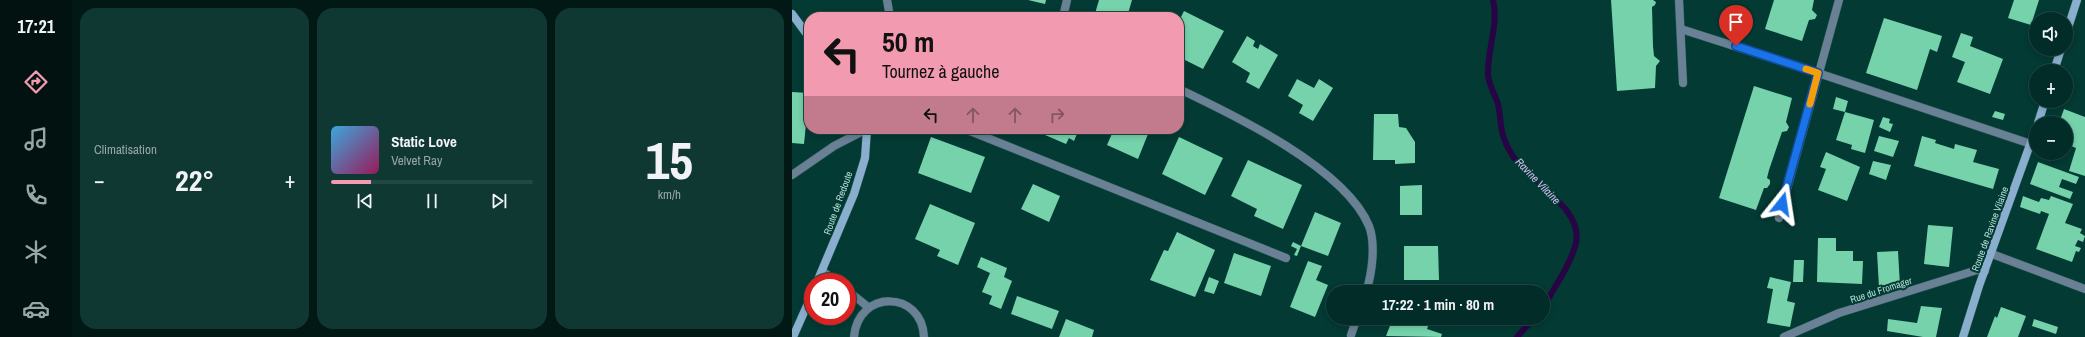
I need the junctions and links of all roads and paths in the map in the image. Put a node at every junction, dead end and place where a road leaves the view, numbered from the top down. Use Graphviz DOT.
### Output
graph roads {
  1 [pos="886,0"];
  2 [pos="1067,0"];
  3 [pos="1679,0"];
  4 [pos="1839,0"];
  5 [pos="2077,0"];
  6 [pos="889,12"];
  7 [pos="1064,12"];
  8 [pos="2073,12"];
  9 [pos="792,14"];
  10 [pos="1681,29"];
  11 [pos="804,30"];
  12 [pos="1818,73"];
  13 [pos="1683,83"];
  14 [pos="1184,92"];
  15 [pos="857,134"];
  16 [pos="867,134"];
  17 [pos="977,134"];
  18 [pos="2029,143"];
  19 [pos="2029,150"];
  20 [pos="792,175"];
  21 [pos="1778,218"];
  22 [pos="1992,254"];
  23 [pos="1286,258"];
  24 [pos="822,271"];
  25 [pos="1986,271"];
  26 [pos="825,273"];
  27 [pos="1367,285"];
  28 [pos="2085,288"];
  29 [pos="856,297"];
  30 [pos="868,307"];
  31 [pos="804,312"];
  32 [pos="1355,325"];
  33 [pos="1351,335"];
  34 [pos="793,337"];
  35 [pos="854,337"];
  36 [pos="924,337"];
  37 [pos="1784,337"];
  38 [pos="1963,337"];
  1 -- 6 [label="street"];
  2 -- 7 [label="street"];
  3 -- 10 [label="street"];
  4 -- 12 [label="street"];
  5 -- 8 [label="main road"];
  9 -- 11 [label="main road"];
  10 -- 12 [label="street"];
  10 -- 13 [label="street"];
  12 -- 18 [label="street"];
  12 -- 21 [label="street"];
  14 -- 27 [label="street"];
  15 -- 20 [label="street"];
  16 -- 24 [label="main road, Route de Redoute"];
  17 -- 23 [label="street"];
  19 -- 22 [label="main road, Route de Ravine Vilaine"];
  22 -- 25 [label="main road, Route de Ravine Vilaine"];
  22 -- 28 [label="street"];
  24 -- 26 [label="street"];
  25 -- 37 [label="street, Rue du Fromager"];
  25 -- 38 [label="main road, Route de Ravine Vilaine"];
  29 -- 30 [label="street"];
  30 -- 35 [label="street"];
  30 -- 36 [label="street"];
  31 -- 34 [label="main road"];
  32 -- 33 [label="street"];
}
